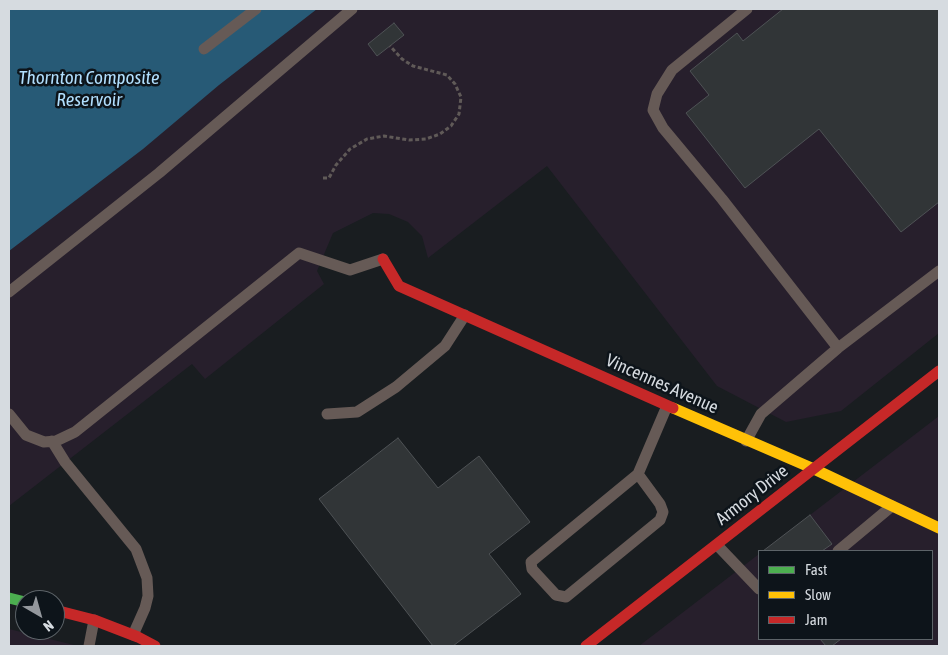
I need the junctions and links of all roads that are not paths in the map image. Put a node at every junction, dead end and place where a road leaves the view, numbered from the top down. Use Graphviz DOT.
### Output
graph roads {
  1 [pos="256,9"];
  2 [pos="352,9"];
  3 [pos="748,9"];
  4 [pos="204,49"];
  5 [pos="383,259"];
  6 [pos="939,271"];
  7 [pos="9,292"];
  8 [pos="465,316"];
  9 [pos="838,348"];
  10 [pos="939,371"];
  11 [pos="667,406"];
  12 [pos="9,414"];
  13 [pos="327,414"];
  14 [pos="52,441"];
  15 [pos="746,441"];
  16 [pos="814,469"];
  17 [pos="638,474"];
  18 [pos="892,506"];
  19 [pos="939,528"];
  20 [pos="717,544"];
  21 [pos="839,550"];
  22 [pos="758,589"];
  23 [pos="65,613"];
  24 [pos="94,620"];
  25 [pos="132,636"];
  26 [pos="89,646"];
  27 [pos="154,646"];
  28 [pos="586,646"];
  1 -- 4 [label="lane"];
  2 -- 7 [label="lane"];
  3 -- 9 [label="lane"];
  5 -- 8 [label="street, Vincennes Avenue"];
  5 -- 14 [label="lane"];
  6 -- 9 [label="lane"];
  8 -- 11 [label="street, Vincennes Avenue"];
  8 -- 13 [label="lane"];
  9 -- 15 [label="lane"];
  10 -- 16 [label="street, Armory Drive"];
  11 -- 15 [label="street, Vincennes Avenue"];
  11 -- 17 [label="lane"];
  12 -- 14 [label="lane"];
  14 -- 25 [label="lane"];
  15 -- 16 [label="street, Vincennes Avenue"];
  16 -- 18 [label="street, Vincennes Avenue"];
  16 -- 20 [label="street, Armory Drive"];
  17 -- 17 [label="lane"];
  18 -- 19 [label="street, Vincennes Avenue"];
  18 -- 21 [label="lane"];
  20 -- 22 [label="lane"];
  20 -- 28 [label="street, Armory Drive"];
  23 -- 24 [label="street"];
  24 -- 25 [label="street"];
  24 -- 26 [label="lane"];
  25 -- 27 [label="street"];
}
